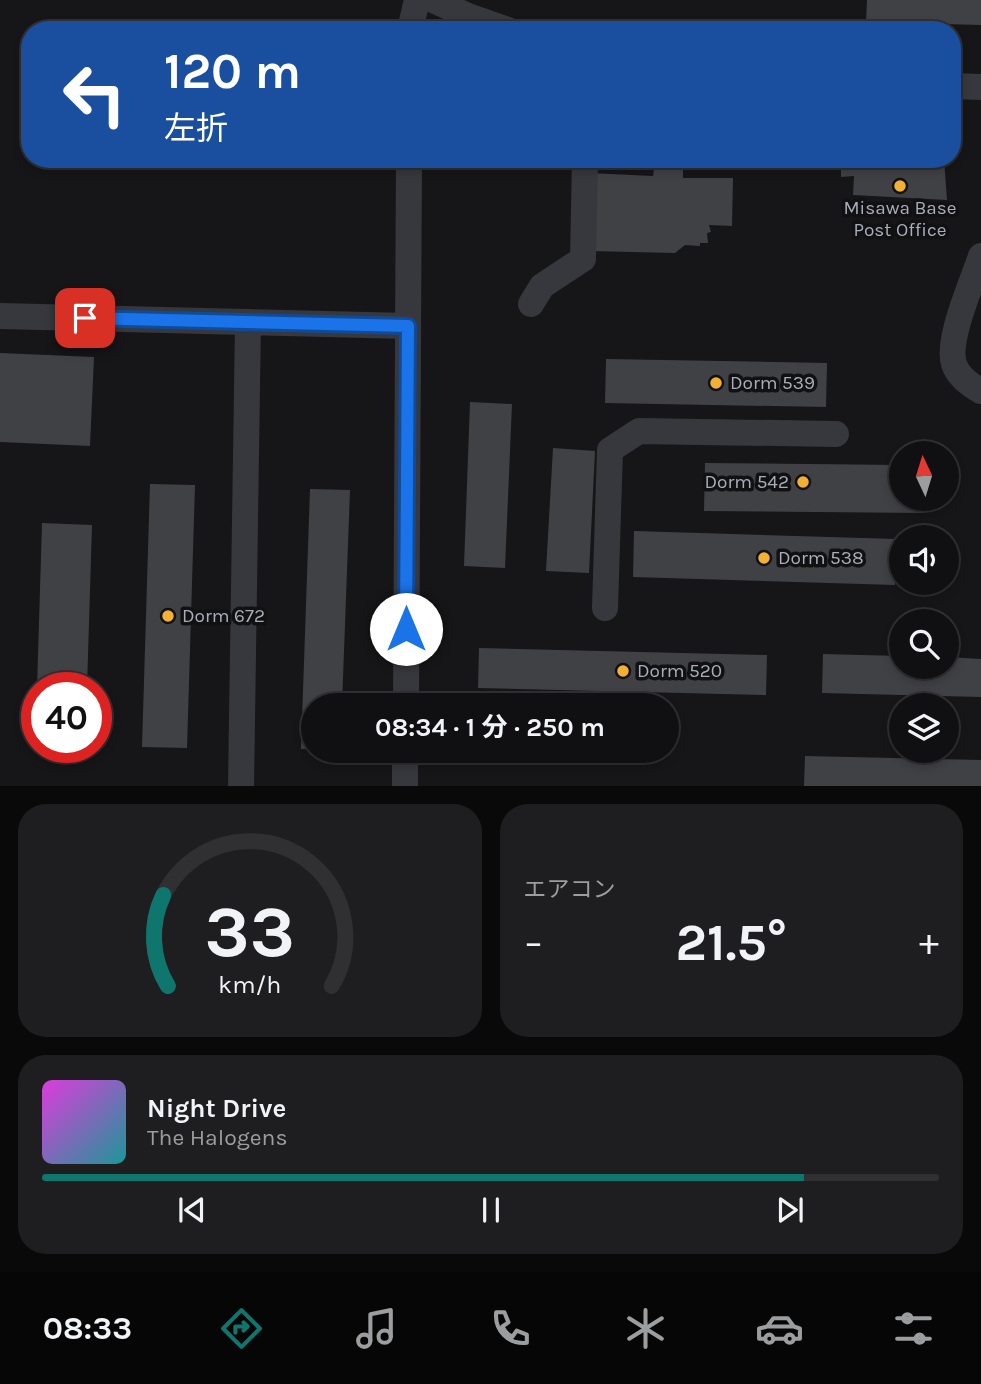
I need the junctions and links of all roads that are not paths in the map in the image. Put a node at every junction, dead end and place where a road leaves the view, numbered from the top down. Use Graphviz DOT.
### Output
graph roads {
  1 [pos="417,0"];
  2 [pos="433,0"];
  3 [pos="412,21"];
  4 [pos="482,21"];
  5 [pos="961,86"];
  6 [pos="981,87"];
  7 [pos="408,168"];
  8 [pos="585,168"];
  9 [pos="981,256"];
  10 [pos="974,299"];
  11 [pos="531,304"];
  12 [pos="0,316"];
  13 [pos="248,322"];
  14 [pos="408,326"];
  15 [pos="981,391"];
  16 [pos="836,434"];
  17 [pos="605,608"];
  18 [pos="406,693"];
  19 [pos="405,763"];
  20 [pos="241,786"];
  21 [pos="405,786"];
  1 -- 3 [label="street"];
  2 -- 4 [label="street"];
  5 -- 6 [label="street"];
  7 -- 14 [label="street"];
  8 -- 11 [label="street"];
  9 -- 10 [label="street"];
  10 -- 15 [label="street"];
  12 -- 13 [label="street"];
  13 -- 14 [label="street"];
  13 -- 20 [label="street"];
  14 -- 18 [label="street"];
  16 -- 17 [label="street"];
  19 -- 21 [label="street"];
}
